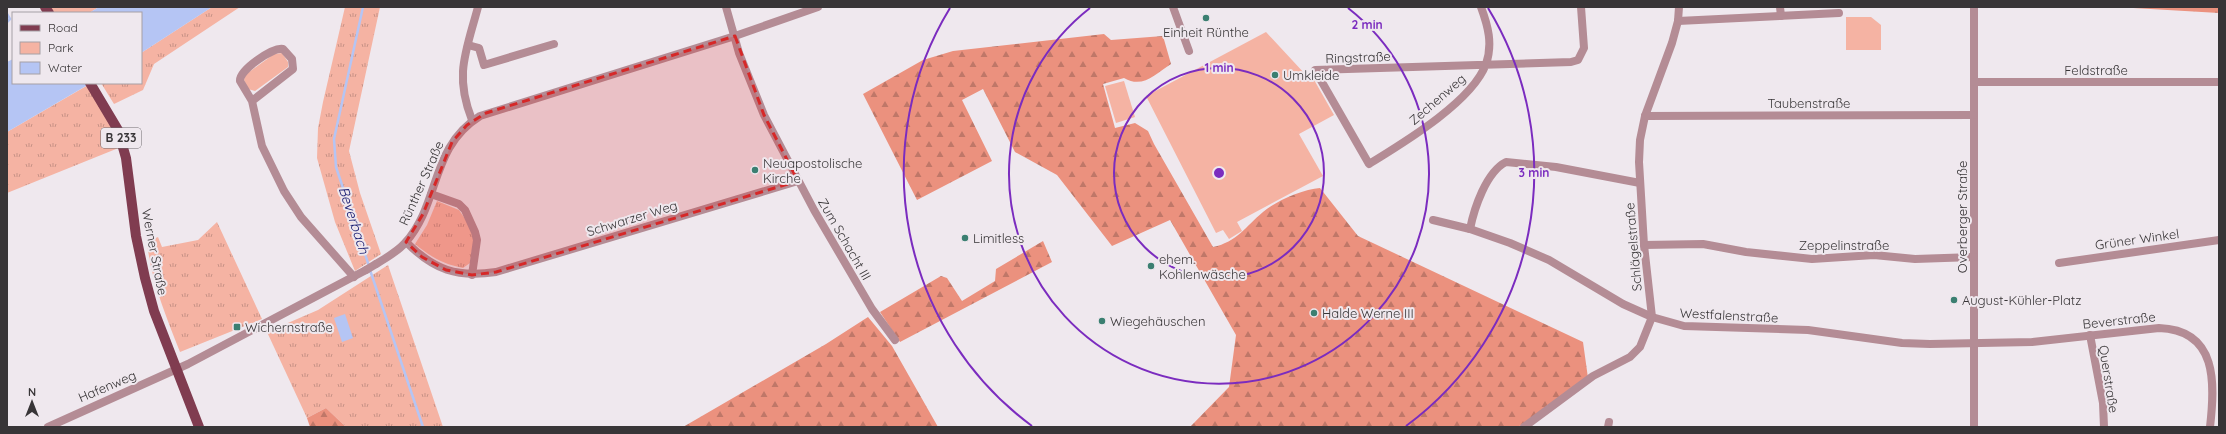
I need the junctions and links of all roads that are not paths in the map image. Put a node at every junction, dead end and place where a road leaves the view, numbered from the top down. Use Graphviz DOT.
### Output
graph roads {
  1 [pos="478,7"];
  2 [pos="726,7"];
  3 [pos="818,7"];
  4 [pos="1173,7"];
  5 [pos="1481,7"];
  6 [pos="1581,7"];
  7 [pos="1679,7"];
  8 [pos="1780,7"];
  9 [pos="1974,7"];
  10 [pos="1840,13"];
  11 [pos="1781,16"];
  12 [pos="1678,21"];
  13 [pos="735,36"];
  14 [pos="554,44"];
  15 [pos="468,45"];
  16 [pos="1189,51"];
  17 [pos="1486,64"];
  18 [pos="1974,82"];
  19 [pos="2219,82"];
  20 [pos="91,84"];
  21 [pos="252,101"];
  22 [pos="1973,115"];
  23 [pos="1645,116"];
  24 [pos="472,120"];
  25 [pos="1369,164"];
  26 [pos="798,181"];
  27 [pos="1640,183"];
  28 [pos="431,194"];
  29 [pos="1433,220"];
  30 [pos="1470,229"];
  31 [pos="2219,240"];
  32 [pos="406,242"];
  33 [pos="1644,245"];
  34 [pos="1974,256"];
  35 [pos="2059,262"];
  36 [pos="472,274"];
  37 [pos="354,277"];
  38 [pos="1652,317"];
  39 [pos="2090,335"];
  40 [pos="894,340"];
  41 [pos="1974,344"];
  42 [pos="176,370"];
  43 [pos="48,427"];
  44 [pos="199,427"];
  45 [pos="1524,427"];
  46 [pos="1974,427"];
  47 [pos="2104,427"];
  48 [pos="2210,427"];
  1 -- 15 [label="street"];
  2 -- 13 [label="street, Zum Schacht III"];
  3 -- 13 [label="street, Rünther Straße"];
  4 -- 16 [label="street"];
  5 -- 17 [label="street, Zechenweg"];
  6 -- 17 [label="street"];
  7 -- 12 [label="street, Schlägelstraße"];
  8 -- 11 [label="street"];
  9 -- 18 [label="street, Overberger Straße"];
  10 -- 11 [label="street"];
  11 -- 12 [label="street"];
  12 -- 23 [label="street, Schlägelstraße"];
  13 -- 24 [label="street, Rünther Straße"];
  13 -- 26 [label="street, Zum Schacht III"];
  14 -- 15 [label="street"];
  15 -- 24 [label="street"];
  17 -- 25 [label="street, Zechenweg"];
  17 -- 25 [label="street, Ringstraße"];
  18 -- 19 [label="street, Feldstraße"];
  18 -- 22 [label="street, Overberger Straße"];
  20 -- 42 [label="main road, Werner Straße / B 233"];
  21 -- 21 [label="street"];
  21 -- 37 [label="street"];
  22 -- 23 [label="street, Taubenstraße"];
  22 -- 34 [label="street, Overberger Straße"];
  23 -- 27 [label="street, Schlägelstraße"];
  24 -- 28 [label="street, Rünther Straße"];
  26 -- 36 [label="street, Schwarzer Weg"];
  26 -- 40 [label="street, Zum Schacht III"];
  27 -- 30 [label="street"];
  27 -- 33 [label="street, Schlägelstraße"];
  28 -- 32 [label="street, Rünther Straße"];
  28 -- 36 [label="street"];
  29 -- 30 [label="street, Westfalenstraße"];
  30 -- 38 [label="street, Westfalenstraße"];
  31 -- 35 [label="street, Grüner Winkel"];
  32 -- 36 [label="street, Schwarzer Weg"];
  32 -- 37 [label="street, Rünther Straße"];
  33 -- 34 [label="street, Zeppelinstraße"];
  33 -- 38 [label="street, Schlägelstraße"];
  34 -- 41 [label="street, Overberger Straße"];
  37 -- 42 [label="street, Rünther Straße"];
  38 -- 41 [label="street, Westfalenstraße"];
  38 -- 45 [label="street, Schlägelstraße"];
  39 -- 41 [label="street, Beverstraße"];
  39 -- 47 [label="street, Querstraße"];
  39 -- 48 [label="street, Beverstraße"];
  41 -- 46 [label="street, Overberger Straße"];
  42 -- 43 [label="street, Hafenweg"];
  42 -- 44 [label="main road, Werner Straße / B 233"];
}
